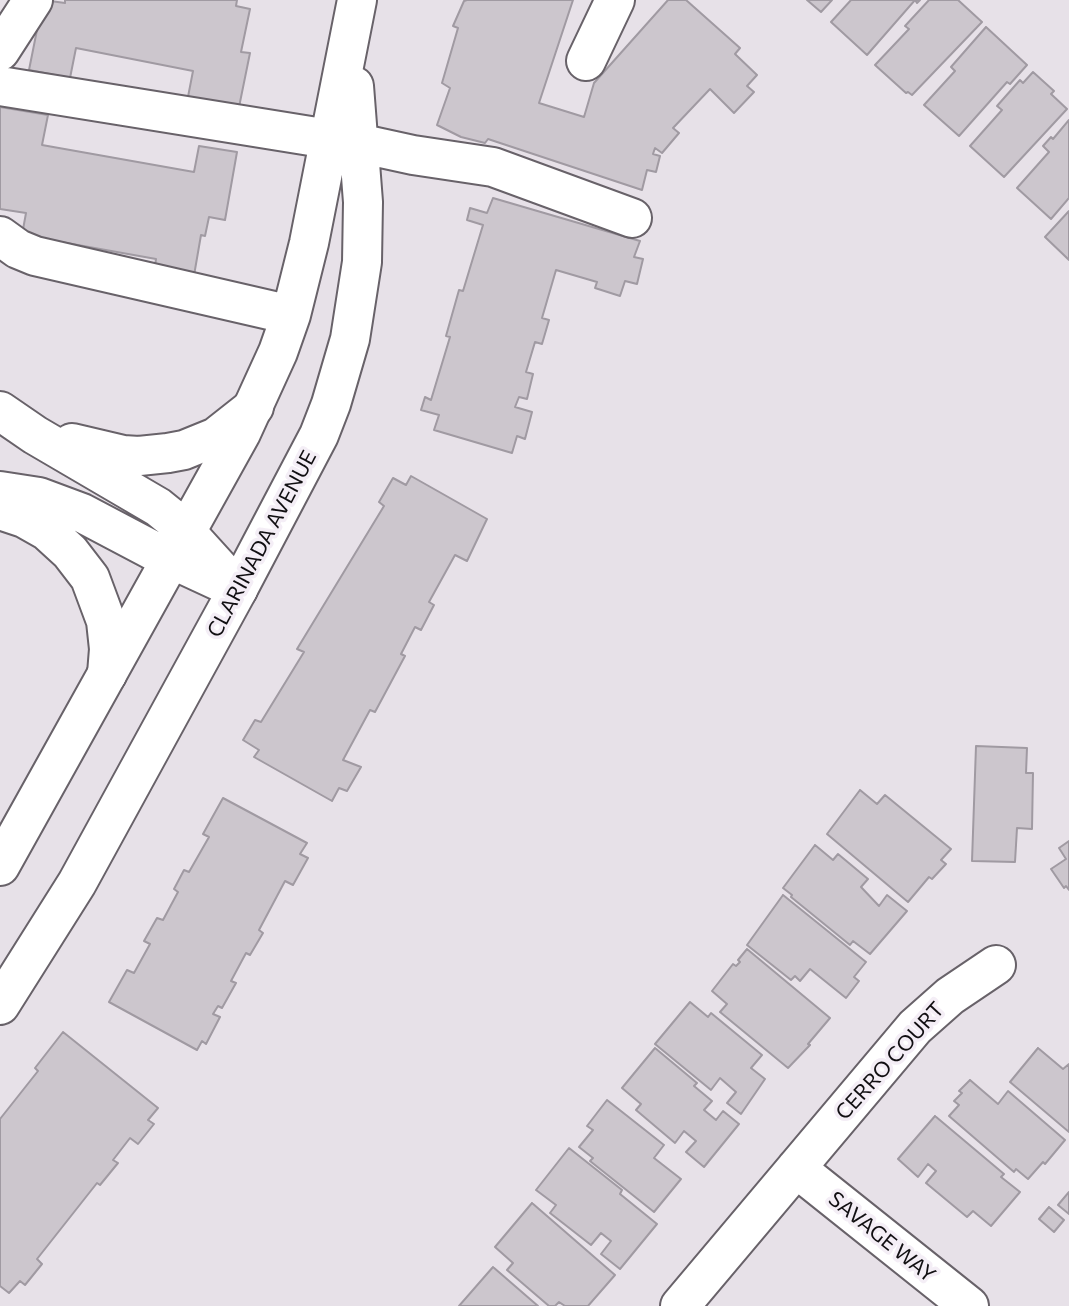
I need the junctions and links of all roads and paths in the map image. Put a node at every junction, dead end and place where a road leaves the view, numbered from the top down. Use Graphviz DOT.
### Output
graph roads {
  1 [pos="33,0"];
  2 [pos="615,0"];
  3 [pos="354,17"];
  4 [pos="0,51"];
  5 [pos="586,61"];
  6 [pos="0,86"];
  7 [pos="343,141"];
  8 [pos="632,218"];
  9 [pos="0,236"];
  10 [pos="291,315"];
  11 [pos="254,407"];
  12 [pos="0,410"];
  13 [pos="0,491"];
  14 [pos="0,510"];
  15 [pos="178,545"];
  16 [pos="238,589"];
  17 [pos="107,674"];
  18 [pos="0,866"];
  19 [pos="996,965"];
  20 [pos="0,1005"];
  21 [pos="796,1168"];
  22 [pos="680,1306"];
  23 [pos="969,1306"];
  1 -- 4 [label="main road"];
  2 -- 5 [label="main road"];
  3 -- 7 [label="main road, CLARINADA AVENUE"];
  6 -- 7 [label="main road"];
  7 -- 8 [label="main road"];
  7 -- 10 [label="main road, CLARINADA AVENUE"];
  7 -- 16 [label="main road, CLARINADA AVENUE"];
  9 -- 10 [label="main road"];
  10 -- 11 [label="main road, CLARINADA AVENUE"];
  11 -- 12 [label="main road"];
  11 -- 15 [label="main road, CLARINADA AVENUE"];
  12 -- 15 [label="main road"];
  13 -- 15 [label="main road"];
  14 -- 17 [label="main road"];
  15 -- 16 [label="main road"];
  15 -- 17 [label="main road, CLARINADA AVENUE"];
  16 -- 20 [label="main road, CLARINADA AVENUE"];
  17 -- 18 [label="main road, CLARINADA AVENUE"];
  19 -- 21 [label="main road, CERRO COURT"];
  21 -- 22 [label="main road, CERRO COURT"];
  21 -- 23 [label="main road, SAVAGE WAY"];
}
